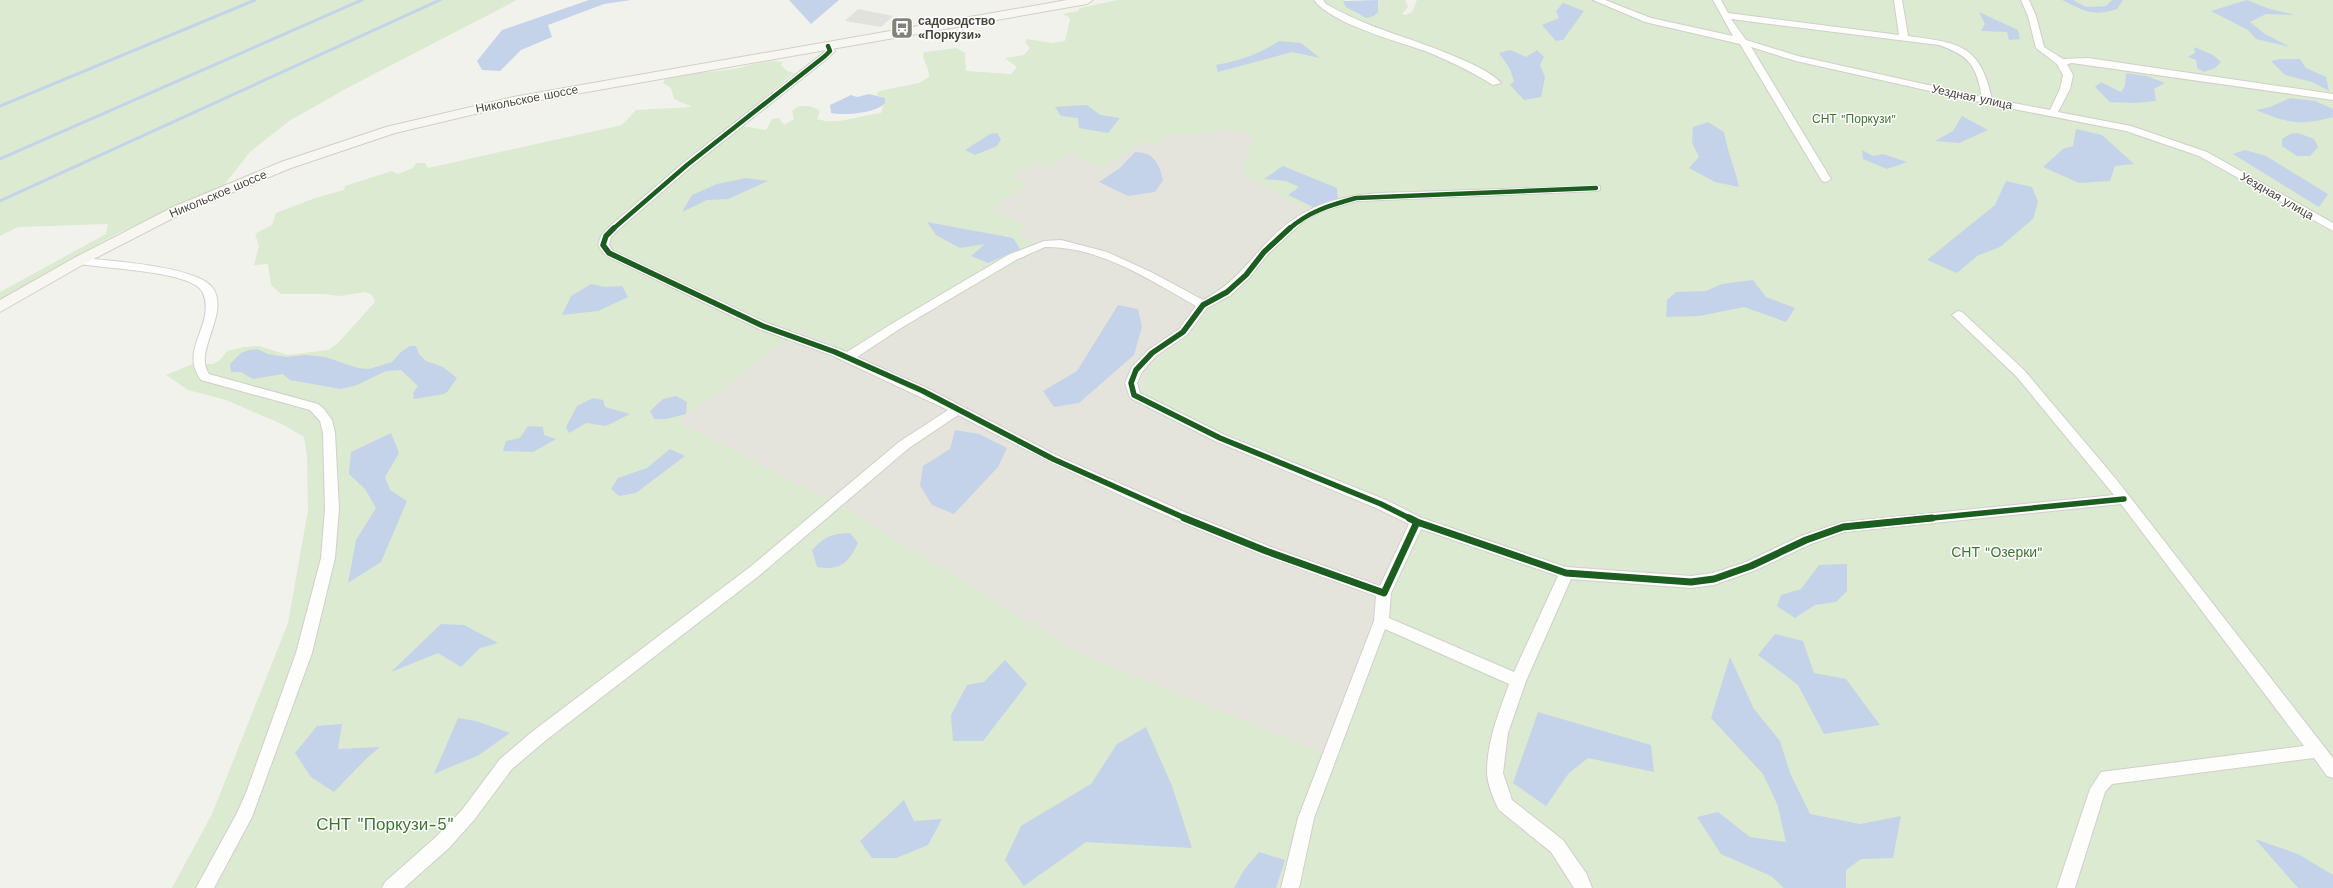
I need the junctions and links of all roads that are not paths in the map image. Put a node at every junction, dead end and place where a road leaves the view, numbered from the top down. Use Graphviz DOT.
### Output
graph roads {
  1 [pos="1087,0"];
  2 [pos="1318,0"];
  3 [pos="1597,0"];
  4 [pos="1717,0"];
  5 [pos="1898,0"];
  6 [pos="2025,0"];
  7 [pos="1726,16"];
  8 [pos="1904,38"];
  9 [pos="1744,43"];
  10 [pos="828,46"];
  11 [pos="2061,62"];
  12 [pos="1496,83"];
  13 [pos="2333,97"];
  14 [pos="1988,101"];
  15 [pos="2053,113"];
  16 [pos="1826,179"];
  17 [pos="1596,188"];
  18 [pos="2333,228"];
  19 [pos="79,262"];
  20 [pos="1203,305"];
  21 [pos="0,307"];
  22 [pos="1958,315"];
  23 [pos="848,358"];
  24 [pos="958,409"];
  25 [pos="2124,500"];
  26 [pos="1417,522"];
  27 [pos="1566,573"];
  28 [pos="1384,593"];
  29 [pos="1381,621"];
  30 [pos="1518,681"];
  31 [pos="2317,751"];
  32 [pos="2333,771"];
  33 [pos="206,888"];
  34 [pos="391,888"];
  35 [pos="1290,888"];
  36 [pos="1583,888"];
  37 [pos="2066,888"];
  1 -- 10 [label="main road, Никольское шоссе"];
  2 -- 12 [label="street"];
  3 -- 9 [label="street, Уездная улица"];
  4 -- 7 [label="street"];
  5 -- 8 [label="street"];
  6 -- 11 [label="street"];
  7 -- 8 [label="street"];
  7 -- 9 [label="street"];
  8 -- 14 [label="street"];
  9 -- 14 [label="street, Уездная улица"];
  9 -- 16 [label="street"];
  10 -- 19 [label="main road, Никольское шоссе"];
  10 -- 23 [label="street"];
  11 -- 13 [label="street"];
  11 -- 15 [label="street"];
  14 -- 15 [label="street, Уездная улица"];
  15 -- 18 [label="street, Уездная улица"];
  17 -- 20 [label="street"];
  19 -- 21 [label="main road, Никольское шоссе"];
  19 -- 33 [label="street"];
  20 -- 23 [label="street"];
  20 -- 26 [label="street"];
  22 -- 25 [label="street"];
  23 -- 24 [label="street"];
  24 -- 28 [label="street"];
  24 -- 34 [label="street"];
  25 -- 27 [label="street"];
  25 -- 31 [label="street"];
  26 -- 27 [label="street"];
  26 -- 28 [label="street"];
  27 -- 30 [label="street"];
  28 -- 29 [label="street"];
  29 -- 30 [label="street"];
  29 -- 35 [label="street"];
  30 -- 36 [label="street"];
  31 -- 32 [label="street"];
  31 -- 37 [label="street"];
}
